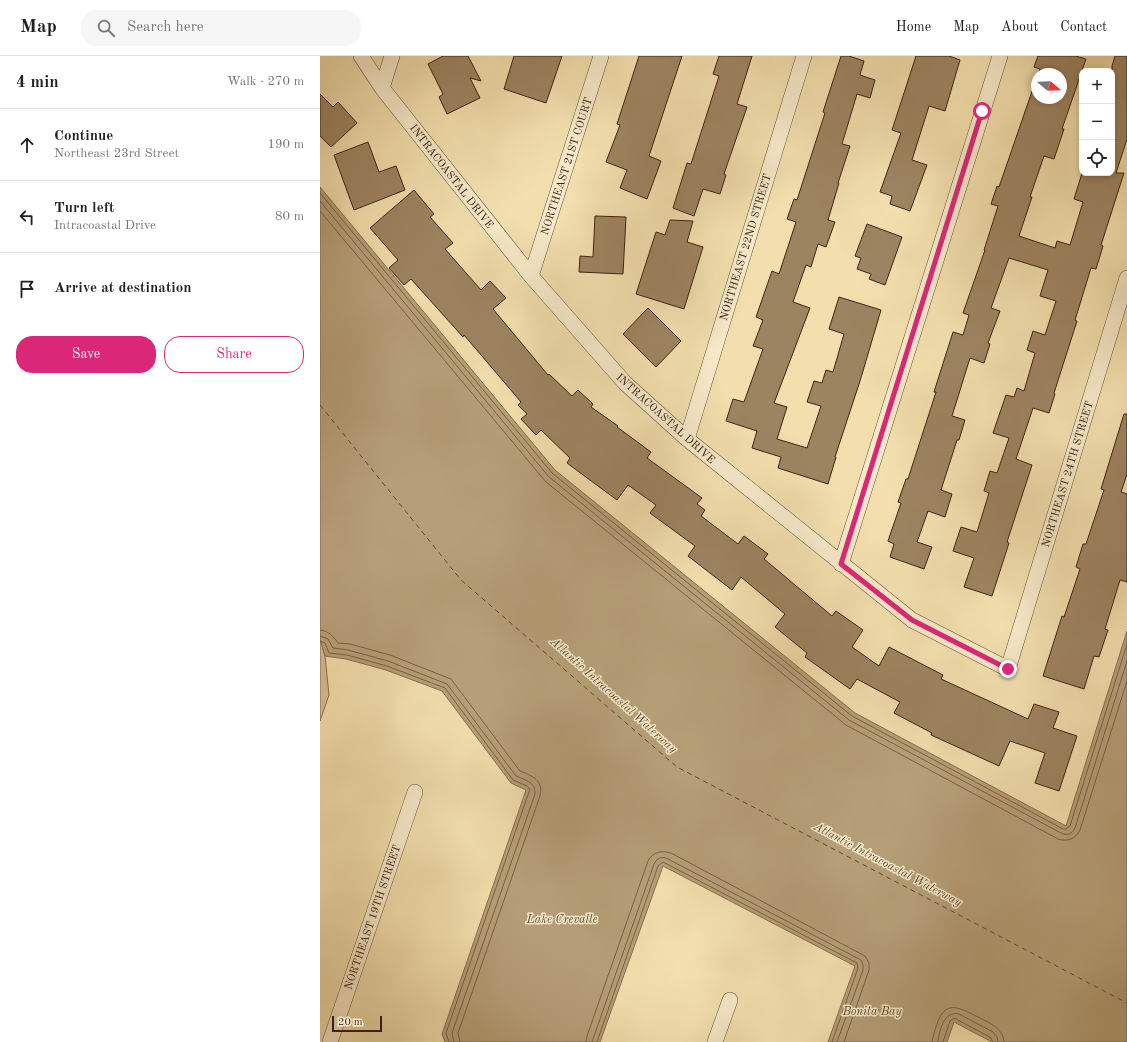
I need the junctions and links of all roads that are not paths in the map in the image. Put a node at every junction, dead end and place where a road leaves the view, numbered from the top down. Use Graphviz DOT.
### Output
graph roads {
  1 [pos="361,56"];
  2 [pos="392,56"];
  3 [pos="602,56"];
  4 [pos="804,56"];
  5 [pos="1000,56"];
  6 [pos="382,88"];
  7 [pos="531,276"];
  8 [pos="1127,278"];
  9 [pos="687,439"];
  10 [pos="841,564"];
  11 [pos="1008,669"];
  12 [pos="415,792"];
  13 [pos="730,1000"];
  14 [pos="330,1042"];
  15 [pos="715,1042"];
  1 -- 6 [label="street, INTRACOASTAL DRIVE"];
  2 -- 6 [label="street"];
  3 -- 7 [label="street, NORTHEAST 21ST COURT"];
  4 -- 9 [label="street, NORTHEAST 22ND STREET"];
  5 -- 10 [label="street"];
  6 -- 7 [label="street, INTRACOASTAL DRIVE"];
  7 -- 9 [label="street, INTRACOASTAL DRIVE"];
  8 -- 11 [label="street, NORTHEAST 24TH STREET"];
  9 -- 10 [label="street, INTRACOASTAL DRIVE"];
  10 -- 11 [label="street, INTRACOASTAL DRIVE"];
  12 -- 14 [label="street, NORTHEAST 19TH STREET"];
  13 -- 15 [label="street"];
}
